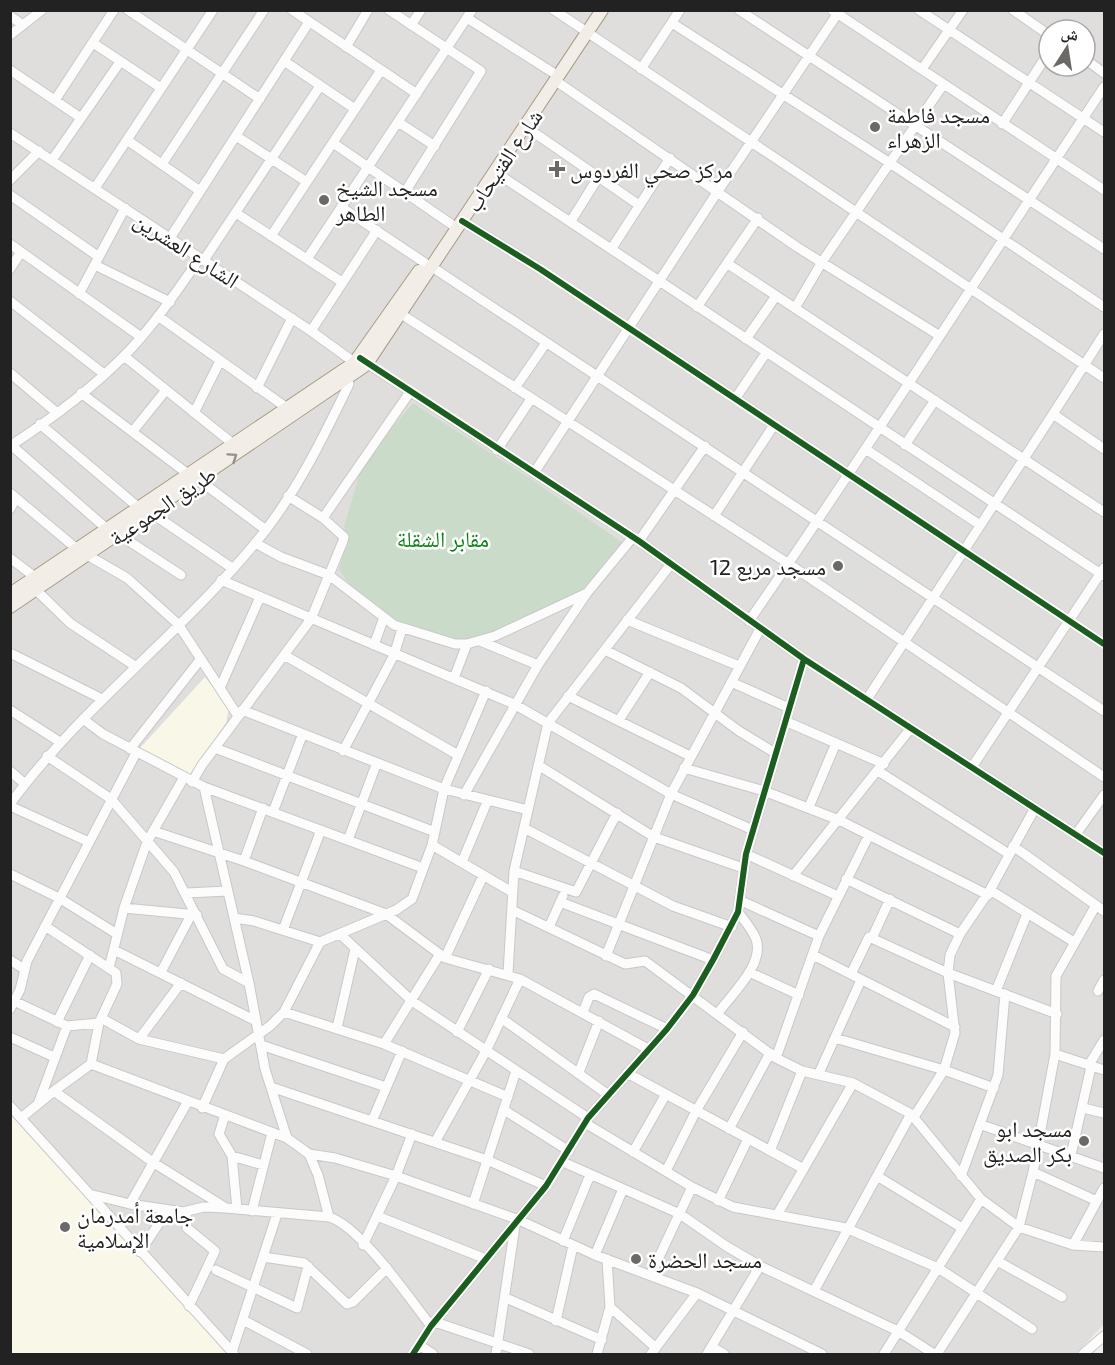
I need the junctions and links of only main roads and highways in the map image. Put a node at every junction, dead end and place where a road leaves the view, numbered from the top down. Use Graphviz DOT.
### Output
graph roads {
  1 [pos="592,10"];
  2 [pos="602,10"];
  3 [pos="584,31"];
  4 [pos="554,77"];
  5 [pos="456,223"];
  6 [pos="428,265"];
  7 [pos="361,363"];
  8 [pos="310,398"];
  9 [pos="194,477"];
  10 [pos="33,584"];
  11 [pos="10,594"];
  12 [pos="10,607"];
  1 -- 3 [label="main road, شارع الفتيحاب"];
  2 -- 3 [label="main road, شارع الفتيحاب"];
  3 -- 4 [label="main road, شارع الفتيحاب"];
  4 -- 5 [label="main road, شارع الفتيحاب"];
  4 -- 5 [label="main road, شارع الفتيحاب"];
  5 -- 6 [label="main road, شارع الفتيحاب"];
  6 -- 7 [label="main road, شارع الفتيحاب"];
  6 -- 7 [label="main road, شارع الفتيحاب"];
  7 -- 8 [label="main road"];
  9 -- 8 [label="main road, طريق الجموعية, one-way"];
  8 -- 9 [label="main road, طريق الجموعية"];
  9 -- 10 [label="main road, طريق الجموعية"];
  10 -- 11 [label="main road, طريق الجموعية"];
  10 -- 12 [label="main road, طريق الجموعية"];
}
